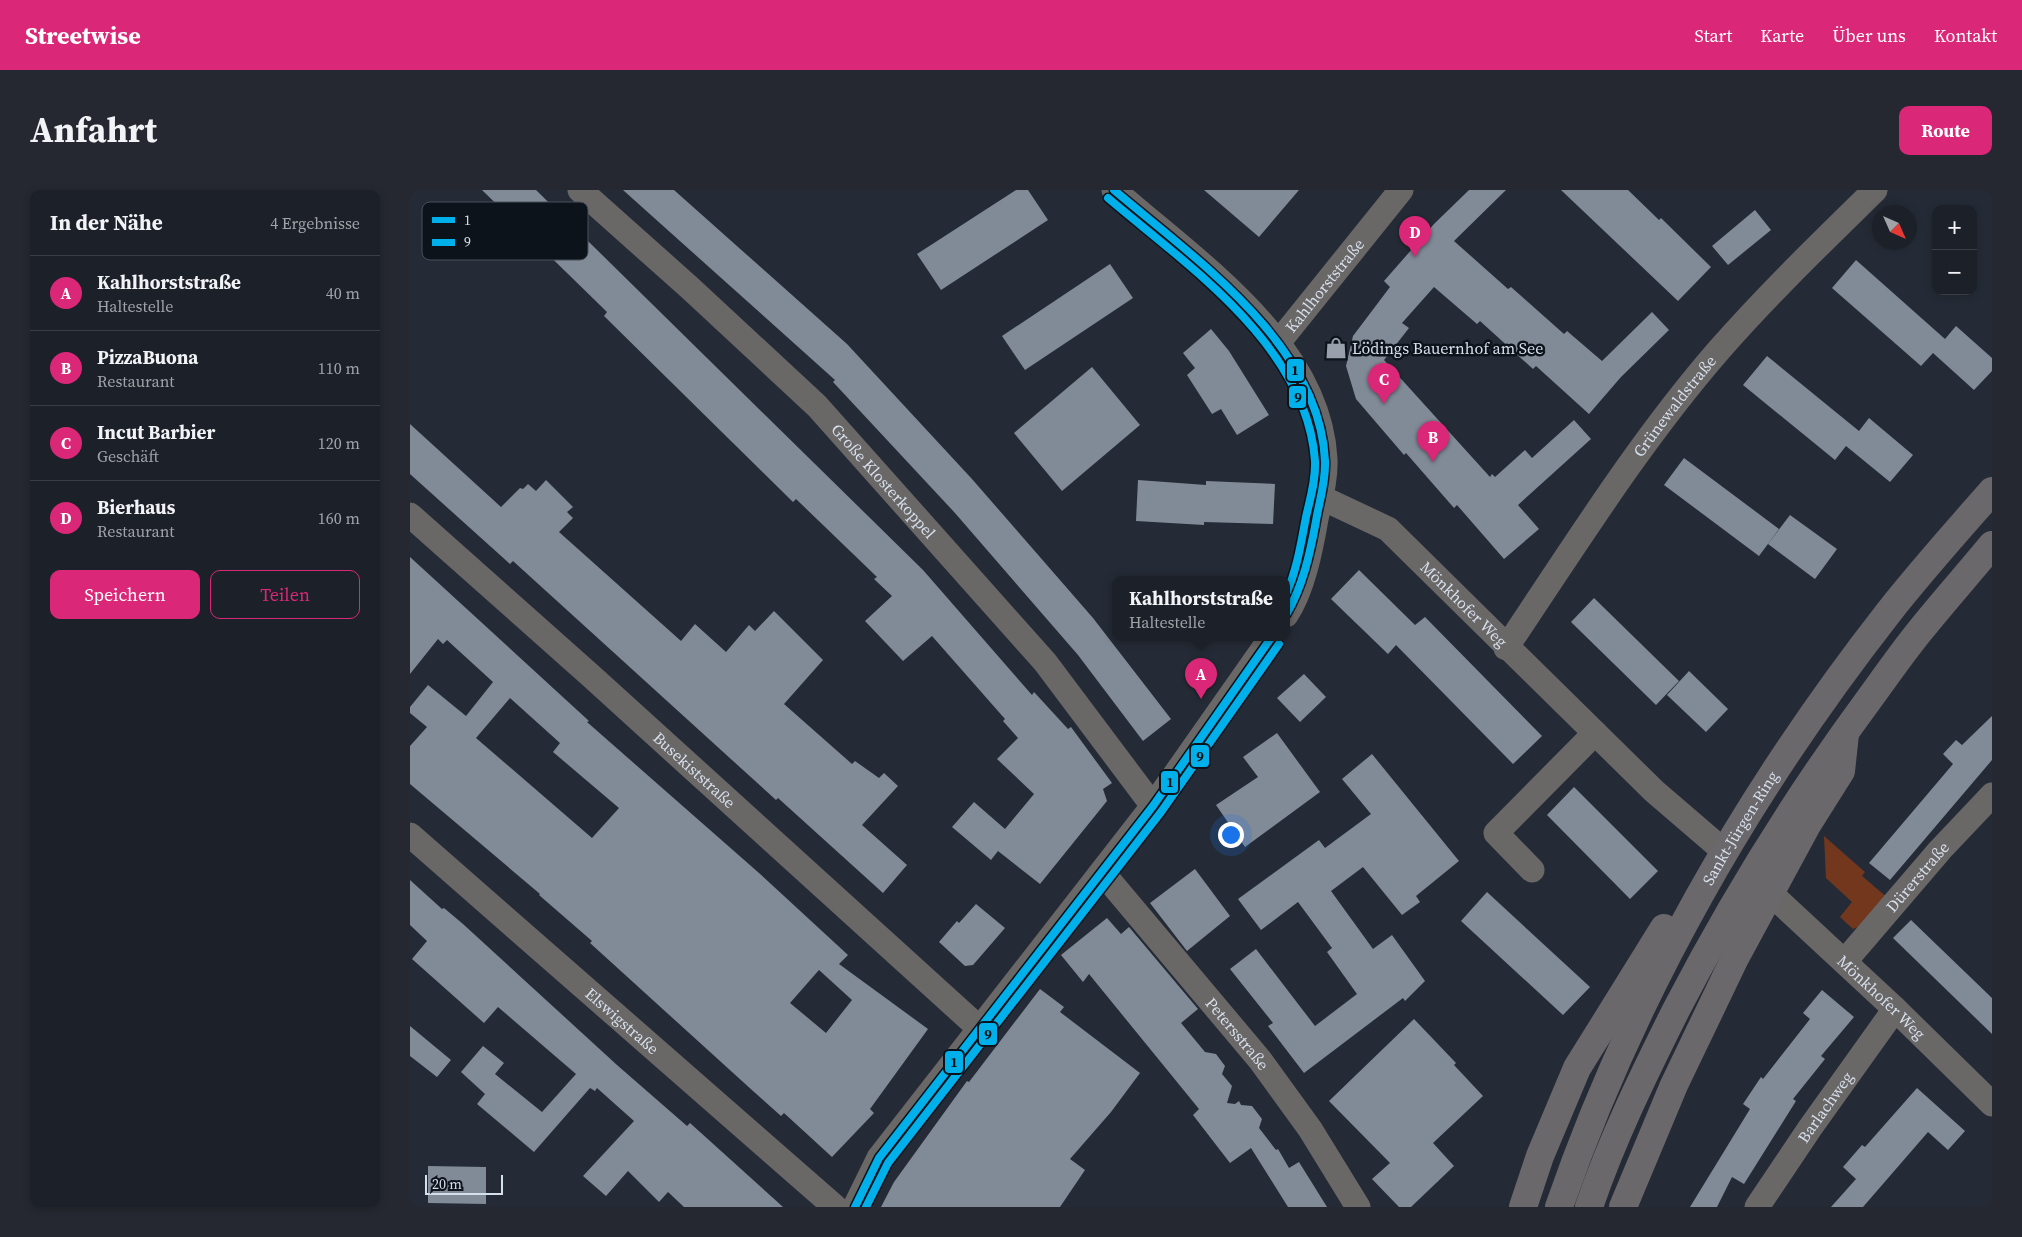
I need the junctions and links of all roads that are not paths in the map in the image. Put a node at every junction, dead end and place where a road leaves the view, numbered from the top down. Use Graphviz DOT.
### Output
graph roads {
  1 [pos="580,190"];
  2 [pos="1114,190"];
  3 [pos="1401,190"];
  4 [pos="1875,190"];
  5 [pos="1278,343"];
  6 [pos="1992,490"];
  7 [pos="1320,497"];
  8 [pos="410,515"];
  9 [pos="1992,545"];
  10 [pos="1290,606"];
  11 [pos="1269,641"];
  12 [pos="1506,648"];
  13 [pos="1846,731"];
  14 [pos="1595,732"];
  15 [pos="1992,795"];
  16 [pos="1153,806"];
  17 [pos="1782,824"];
  18 [pos="410,835"];
  19 [pos="1724,852"];
  20 [pos="1532,870"];
  21 [pos="1102,872"];
  22 [pos="1705,882"];
  23 [pos="1769,892"];
  24 [pos="1845,961"];
  25 [pos="1896,1009"];
  26 [pos="979,1028"];
  27 [pos="1992,1104"];
  28 [pos="835,1207"];
  29 [pos="855,1207"];
  30 [pos="1358,1207"];
  31 [pos="1523,1207"];
  32 [pos="1559,1207"];
  33 [pos="1589,1207"];
  34 [pos="1623,1207"];
  35 [pos="1757,1207"];
  1 -- 16 [label="street, Große Klosterkoppel"];
  2 -- 5 [label="street"];
  3 -- 5 [label="street, Kahlhorststraße"];
  4 -- 12 [label="street, Grünewaldstraße"];
  5 -- 7 [label="street, Kahlhorststraße"];
  6 -- 19 [label="main road, Sankt-Jürgen-Ring"];
  7 -- 10 [label="street, Kahlhorststraße"];
  7 -- 12 [label="street, Mönkhofer Weg"];
  8 -- 26 [label="street, Busekiststraße"];
  9 -- 13 [label="main road, Sankt-Jürgen-Ring"];
  11 -- 16 [label="street"];
  12 -- 14 [label="street, Mönkhofer Weg"];
  13 -- 17 [label="main road, Sankt-Jürgen-Ring"];
  13 -- 23 [label="main road"];
  14 -- 19 [label="street, Mönkhofer Weg"];
  14 -- 20 [label="street"];
  15 -- 24 [label="street, Dürerstraße"];
  16 -- 21 [label="street"];
  17 -- 19 [label="main road"];
  17 -- 33 [label="main road, Sankt-Jürgen-Ring"];
  18 -- 28 [label="street, Elswigstraße"];
  19 -- 22 [label="main road, Sankt-Jürgen-Ring"];
  21 -- 26 [label="street"];
  21 -- 30 [label="street, Petersstraße"];
  22 -- 31 [label="main road"];
  22 -- 32 [label="main road, Sankt-Jürgen-Ring"];
  23 -- 24 [label="street, Mönkhofer Weg"];
  23 -- 34 [label="main road"];
  24 -- 25 [label="street, Mönkhofer Weg"];
  25 -- 27 [label="street, Mönkhofer Weg"];
  25 -- 35 [label="street, Barlachweg"];
  26 -- 29 [label="street"];
}
